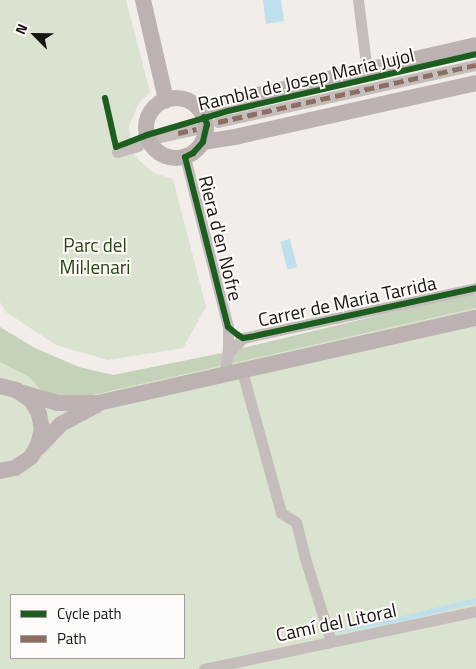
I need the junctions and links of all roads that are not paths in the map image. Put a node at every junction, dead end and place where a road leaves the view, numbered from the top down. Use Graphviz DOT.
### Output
graph roads {
  1 [pos="143,0"];
  2 [pos="358,0"];
  3 [pos="476,45"];
  4 [pos="476,65"];
  5 [pos="368,71"];
  6 [pos="476,82"];
  7 [pos="166,100"];
  8 [pos="200,110"];
  9 [pos="218,122"];
  10 [pos="200,135"];
  11 [pos="156,138"];
  12 [pos="138,146"];
  13 [pos="118,152"];
  14 [pos="185,157"];
  15 [pos="476,288"];
  16 [pos="476,318"];
  17 [pos="228,327"];
  18 [pos="243,338"];
  19 [pos="228,353"];
  20 [pos="242,372"];
  21 [pos="225,375"];
  22 [pos="8,386"];
  23 [pos="98,404"];
  24 [pos="36,449"];
  25 [pos="0,471"];
  26 [pos="476,612"];
  27 [pos="331,641"];
  28 [pos="204,669"];
  1 -- 7 [label="street"];
  2 -- 5 [label="street"];
  3 -- 5 [label="street, Rambla de Josep Maria Jujol"];
  4 -- 9 [label="street, Rambla de Josep Maria Jujol"];
  5 -- 8 [label="street, Rambla de Josep Maria Jujol"];
  6 -- 10 [label="street, Rambla de Josep Maria Jujol"];
  7 -- 8 [label="street"];
  7 -- 14 [label="street"];
  8 -- 10 [label="street"];
  10 -- 11 [label="street, Rambla de Josep Maria Jujol"];
  10 -- 14 [label="street"];
  12 -- 13 [label="street"];
  14 -- 17 [label="street, Riera d'en Nofre"];
  15 -- 18 [label="street, Carrer de Maria Tarrida"];
  16 -- 20 [label="street"];
  17 -- 18 [label="street, Carrer de Maria Tarrida"];
  17 -- 19 [label="street, Riera d'en Nofre"];
  18 -- 19 [label="street, Carrer de Maria Tarrida"];
  19 -- 21 [label="street, Riera d'en Nofre"];
  20 -- 21 [label="street"];
  20 -- 27 [label="street"];
  21 -- 23 [label="street"];
  22 -- 23 [label="street"];
  22 -- 24 [label="street"];
  23 -- 24 [label="street"];
  24 -- 25 [label="street"];
  26 -- 27 [label="street, Camí del Litoral"];
  27 -- 28 [label="street, Camí del Litoral"];
}
